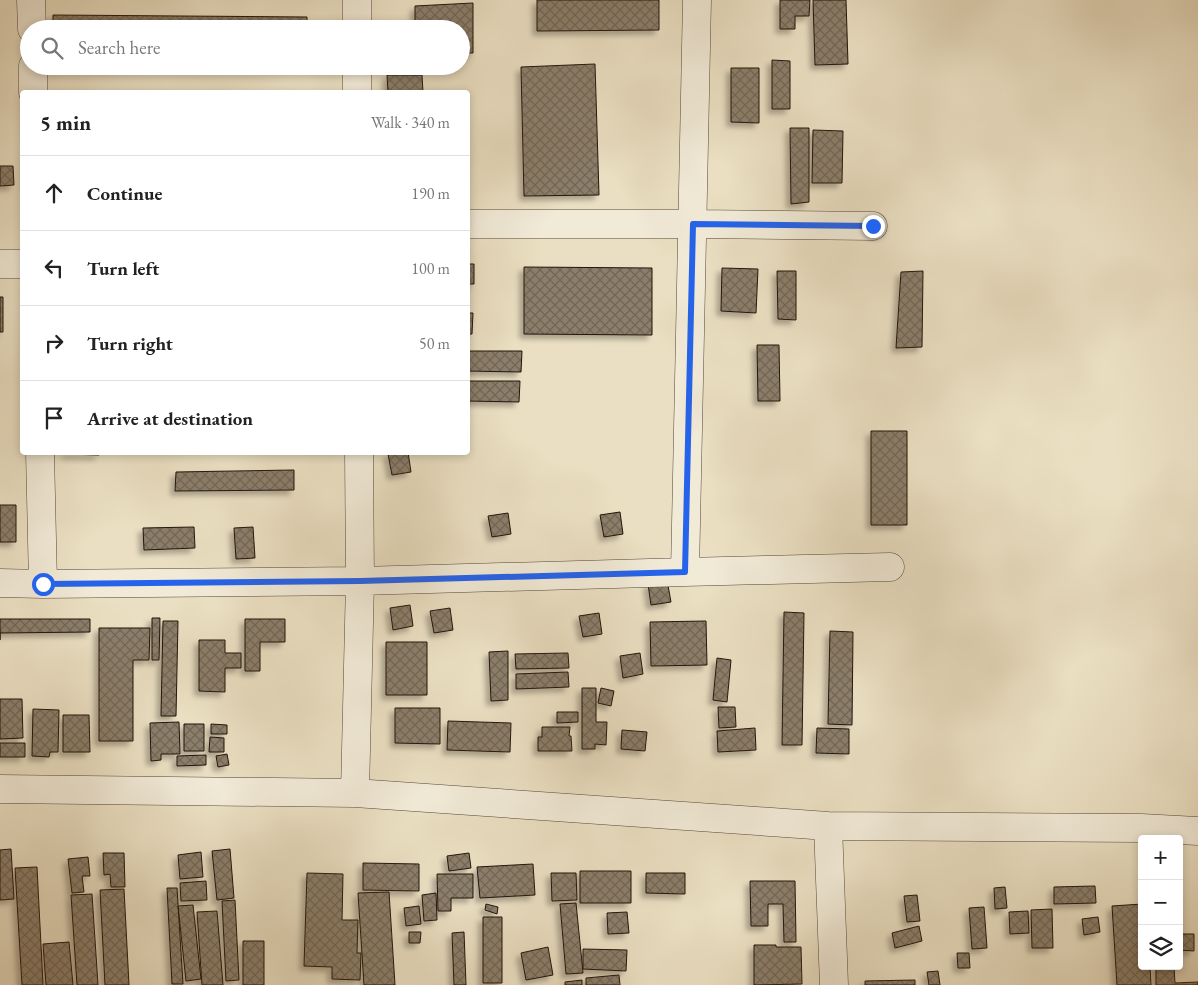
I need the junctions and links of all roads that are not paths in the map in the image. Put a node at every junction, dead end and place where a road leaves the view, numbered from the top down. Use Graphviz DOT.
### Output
graph roads {
  1 [pos="31,0"];
  2 [pos="357,0"];
  3 [pos="697,0"];
  4 [pos="32,20"];
  5 [pos="357,20"];
  6 [pos="32,75"];
  7 [pos="357,75"];
  8 [pos="33,90"];
  9 [pos="357,90"];
  10 [pos="470,224"];
  11 [pos="693,224"];
  12 [pos="873,226"];
  13 [pos="0,264"];
  14 [pos="20,264"];
  15 [pos="40,455"];
  16 [pos="359,455"];
  17 [pos="890,567"];
  18 [pos="685,572"];
  19 [pos="360,581"];
  20 [pos="0,583"];
  21 [pos="43,584"];
  22 [pos="0,790"];
  23 [pos="355,793"];
  24 [pos="828,826"];
  25 [pos="1198,831"];
  26 [pos="834,985"];
  1 -- 4 [label="street"];
  2 -- 5 [label="street"];
  3 -- 11 [label="street"];
  6 -- 8 [label="street"];
  7 -- 9 [label="street"];
  10 -- 11 [label="street"];
  11 -- 12 [label="street"];
  11 -- 18 [label="street"];
  13 -- 14 [label="street"];
  15 -- 21 [label="street"];
  16 -- 19 [label="street"];
  17 -- 18 [label="street"];
  18 -- 19 [label="street"];
  19 -- 21 [label="street"];
  19 -- 23 [label="street"];
  20 -- 21 [label="street"];
  22 -- 23 [label="street"];
  23 -- 24 [label="street"];
  24 -- 25 [label="street"];
  24 -- 26 [label="street"];
}
